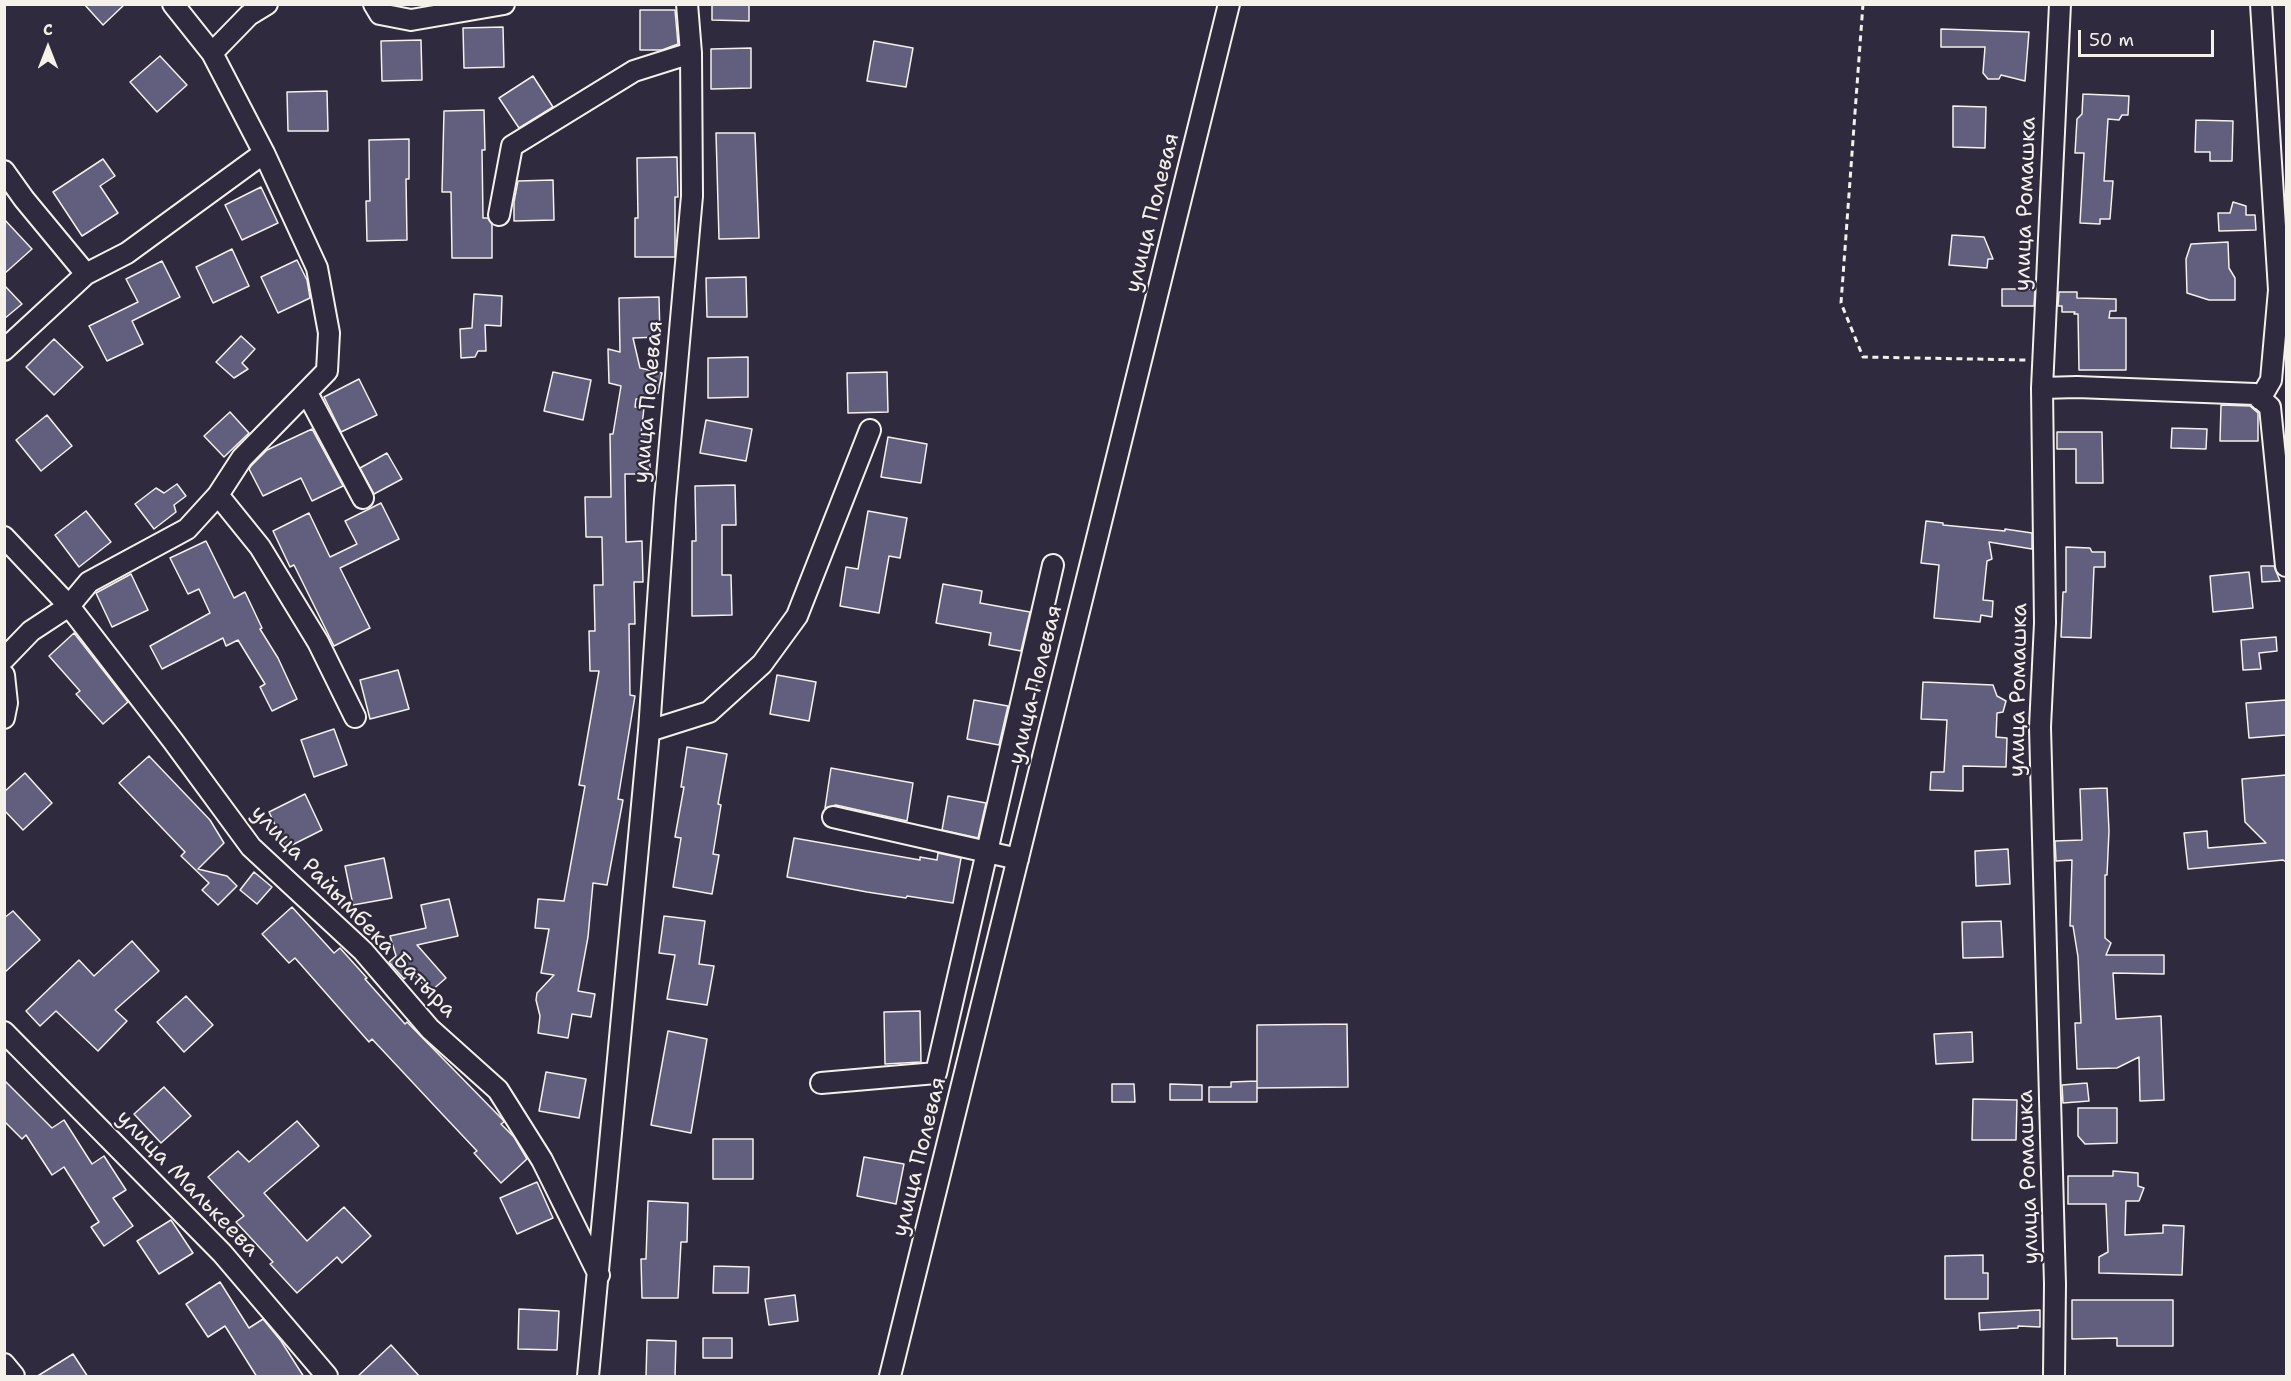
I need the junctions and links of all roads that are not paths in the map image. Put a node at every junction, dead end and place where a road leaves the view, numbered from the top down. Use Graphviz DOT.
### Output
graph roads {
  1 [pos="173,4"];
  2 [pos="267,4"];
  3 [pos="374,4"];
  4 [pos="504,4"];
  5 [pos="687,4"];
  6 [pos="1229,4"];
  7 [pos="2060,4"];
  8 [pos="2260,4"];
  9 [pos="212,53"];
  10 [pos="691,53"];
  11 [pos="264,153"];
  12 [pos="4,171"];
  13 [pos="499,215"];
  14 [pos="86,274"];
  15 [pos="4,350"];
  16 [pos="2042,388"];
  17 [pos="307,393"];
  18 [pos="2260,399"];
  19 [pos="870,430"];
  20 [pos="218,495"];
  21 [pos="363,498"];
  22 [pos="4,537"];
  23 [pos="1053,565"];
  24 [pos="2286,566"];
  25 [pos="69,606"];
  26 [pos="4,658"];
  27 [pos="4,675"];
  28 [pos="355,717"];
  29 [pos="4,718"];
  30 [pos="649,731"];
  31 [pos="833,817"];
  32 [pos="987,853"];
  33 [pos="1018,859"];
  34 [pos="4,1032"];
  35 [pos="820,1083"];
  36 [pos="599,1276"];
  37 [pos="4,1364"];
  38 [pos="14,1377"];
  39 [pos="327,1377"];
  40 [pos="588,1377"];
  41 [pos="890,1377"];
  42 [pos="2054,1377"];
  1 -- 9 [label="street"];
  2 -- 9 [label="street"];
  3 -- 4 [label="street"];
  5 -- 10 [label="street, улица Полевая"];
  6 -- 33 [label="street, улица Полевая"];
  7 -- 16 [label="street, улица Ромашка"];
  8 -- 18 [label="street"];
  9 -- 11 [label="street"];
  10 -- 13 [label="street"];
  10 -- 30 [label="street, улица Полевая"];
  11 -- 14 [label="street"];
  11 -- 17 [label="street"];
  12 -- 14 [label="street"];
  14 -- 15 [label="street"];
  16 -- 18 [label="street"];
  16 -- 42 [label="street, улица Ромашка"];
  17 -- 20 [label="street"];
  17 -- 21 [label="street"];
  18 -- 24 [label="street"];
  19 -- 30 [label="street"];
  20 -- 25 [label="street"];
  20 -- 28 [label="street"];
  22 -- 25 [label="street, улица Райымбека Батыра"];
  23 -- 32 [label="street"];
  25 -- 26 [label="street"];
  25 -- 36 [label="street, улица Райымбека Батыра"];
  27 -- 29 [label="street"];
  30 -- 36 [label="street, улица Полевая"];
  31 -- 32 [label="street"];
  32 -- 33 [label="street"];
  32 -- 35 [label="street"];
  33 -- 41 [label="street, улица Полевая"];
  34 -- 39 [label="street, улица Малькеева"];
  36 -- 40 [label="street, улица Полевая"];
  37 -- 38 [label="street"];
}
